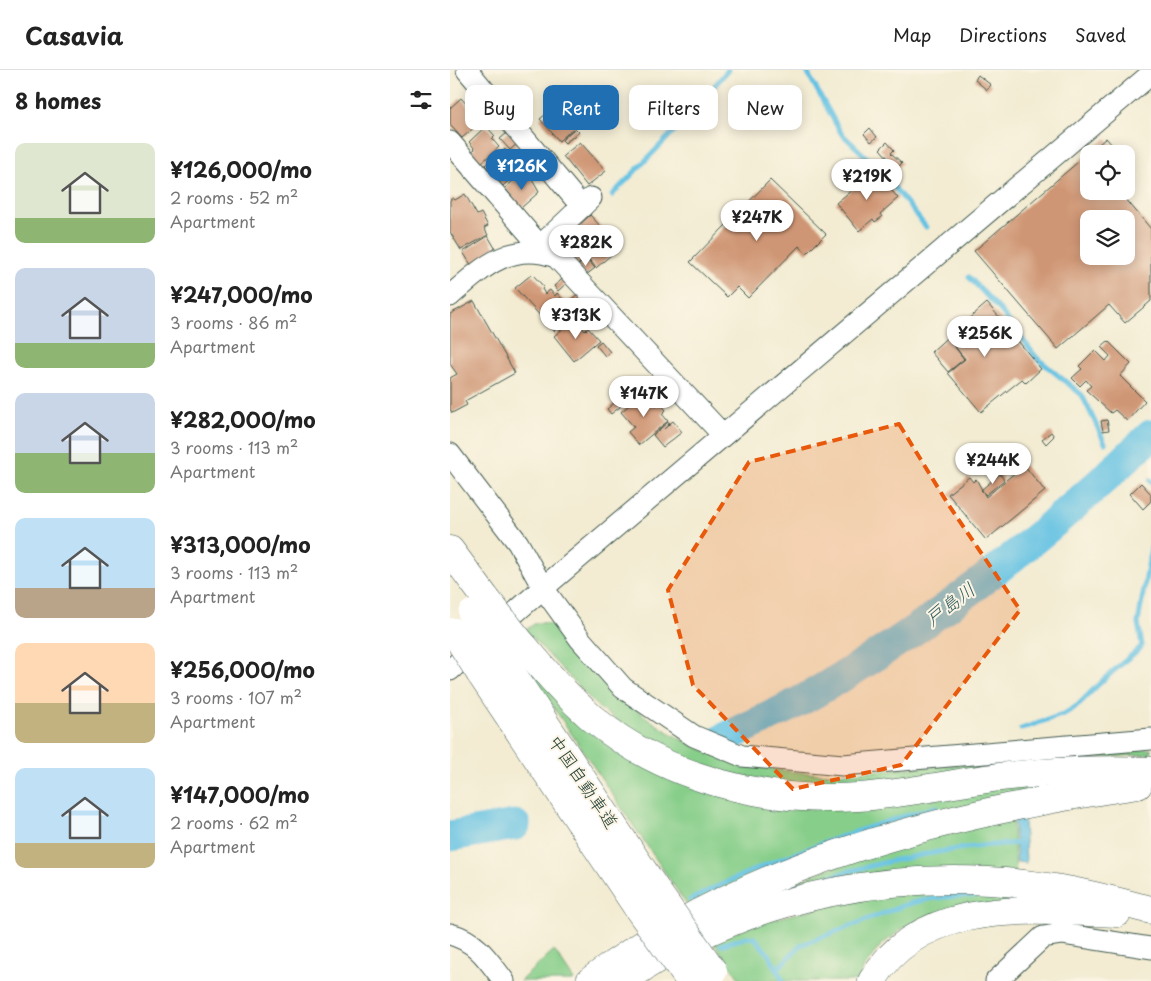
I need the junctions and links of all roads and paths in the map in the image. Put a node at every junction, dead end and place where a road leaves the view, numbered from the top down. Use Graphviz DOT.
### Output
graph roads {
  1 [pos="467,70"];
  2 [pos="1151,74"];
  3 [pos="450,142"];
  4 [pos="533,248"];
  5 [pos="450,296"];
  6 [pos="723,436"];
  7 [pos="450,454"];
  8 [pos="450,550"];
  9 [pos="450,580"];
  10 [pos="543,588"];
  11 [pos="466,618"];
  12 [pos="499,656"];
  13 [pos="450,670"];
  14 [pos="1151,739"];
  15 [pos="1151,771"];
  16 [pos="1151,784"];
  17 [pos="643,904"];
  18 [pos="1151,912"];
  19 [pos="450,934"];
  20 [pos="1151,948"];
  21 [pos="708,978"];
  22 [pos="504,981"];
  23 [pos="590,981"];
  24 [pos="623,981"];
  25 [pos="677,981"];
  26 [pos="872,981"];
  27 [pos="996,981"];
  1 -- 4 [label="street"];
  2 -- 6 [label="street"];
  3 -- 4 [label="street"];
  4 -- 5 [label="street"];
  4 -- 6 [label="street"];
  6 -- 10 [label="street"];
  7 -- 10 [label="street"];
  8 -- 11 [label="highway"];
  9 -- 11 [label="highway, 中国自動車道"];
  10 -- 13 [label="street"];
  10 -- 14 [label="street"];
  11 -- 12 [label="highway, bridge"];
  11 -- 12 [label="highway, 中国自動車道, bridge"];
  12 -- 15 [label="highway"];
  12 -- 17 [label="highway, 中国自動車道"];
  12 -- 17 [label="highway, 中国自動車道"];
  16 -- 23 [label="highway"];
  17 -- 21 [label="highway, 中国自動車道, bridge"];
  17 -- 25 [label="highway"];
  18 -- 24 [label="highway"];
  18 -- 26 [label="highway"];
  19 -- 22 [label="street"];
  20 -- 27 [label="street"];
}
